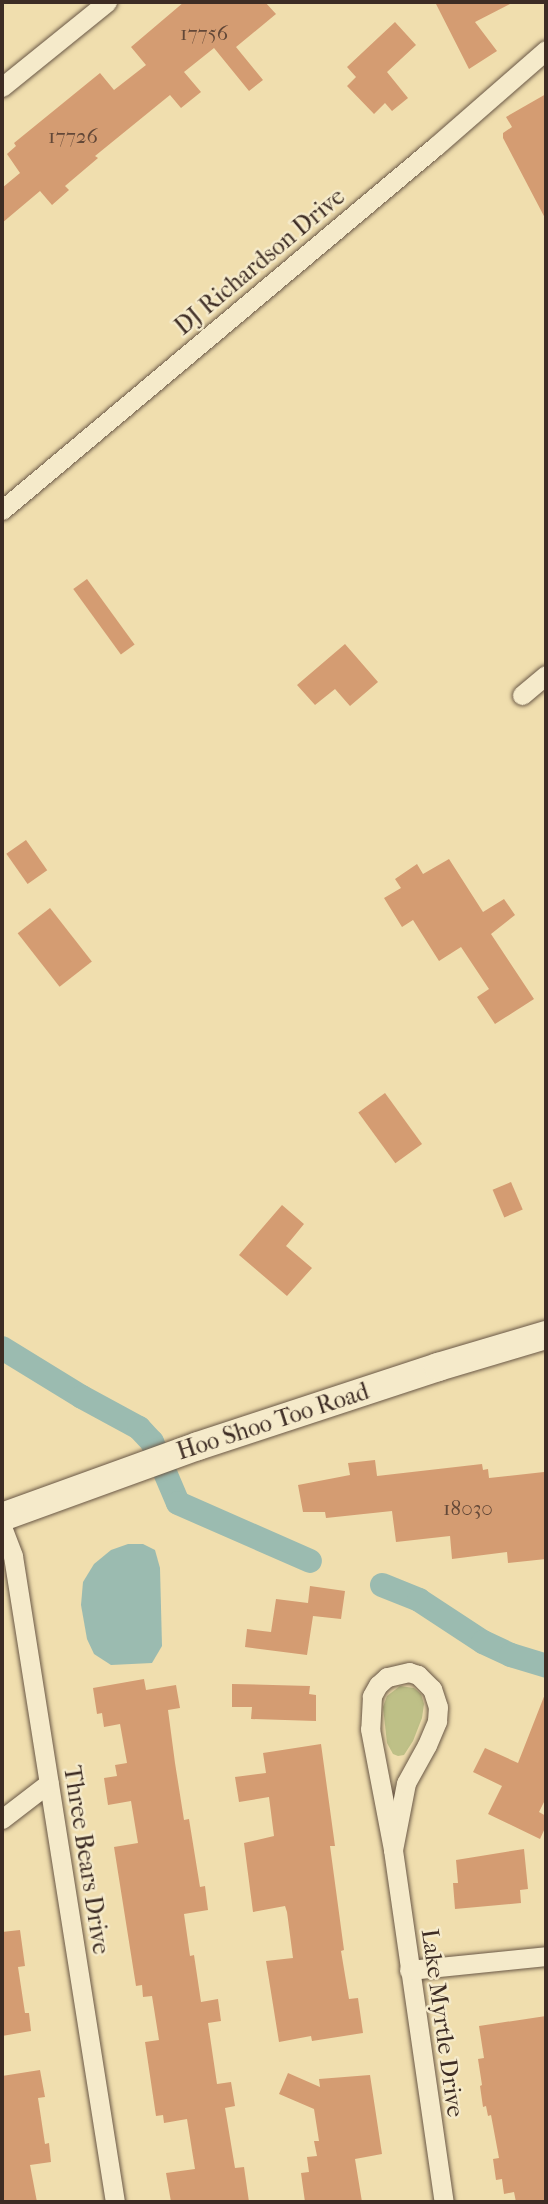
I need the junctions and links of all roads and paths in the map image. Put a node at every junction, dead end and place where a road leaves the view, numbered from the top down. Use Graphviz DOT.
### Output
graph roads {
  1 [pos="107,2"];
  2 [pos="546,50"];
  3 [pos="2,87"];
  4 [pos="2,510"];
  5 [pos="546,675"];
  6 [pos="522,695"];
  7 [pos="546,1335"];
  8 [pos="2,1517"];
  9 [pos="2,1527"];
  10 [pos="49,1783"];
  11 [pos="2,1819"];
  12 [pos="393,1850"];
  13 [pos="546,1956"];
  14 [pos="409,1970"];
  15 [pos="115,2202"];
  16 [pos="444,2202"];
  1 -- 3 [label="street"];
  2 -- 4 [label="street, DJ Richardson Drive"];
  5 -- 6 [label="street"];
  7 -- 8 [label="street, Hoo Shoo Too Road"];
  9 -- 10 [label="street, Three Bears Drive"];
  10 -- 11 [label="street"];
  10 -- 15 [label="street, Three Bears Drive"];
  12 -- 12 [label="street, Lake Myrtle Drive"];
  12 -- 14 [label="street, Lake Myrtle Drive"];
  13 -- 14 [label="street"];
  14 -- 16 [label="street, Lake Myrtle Drive"];
}
